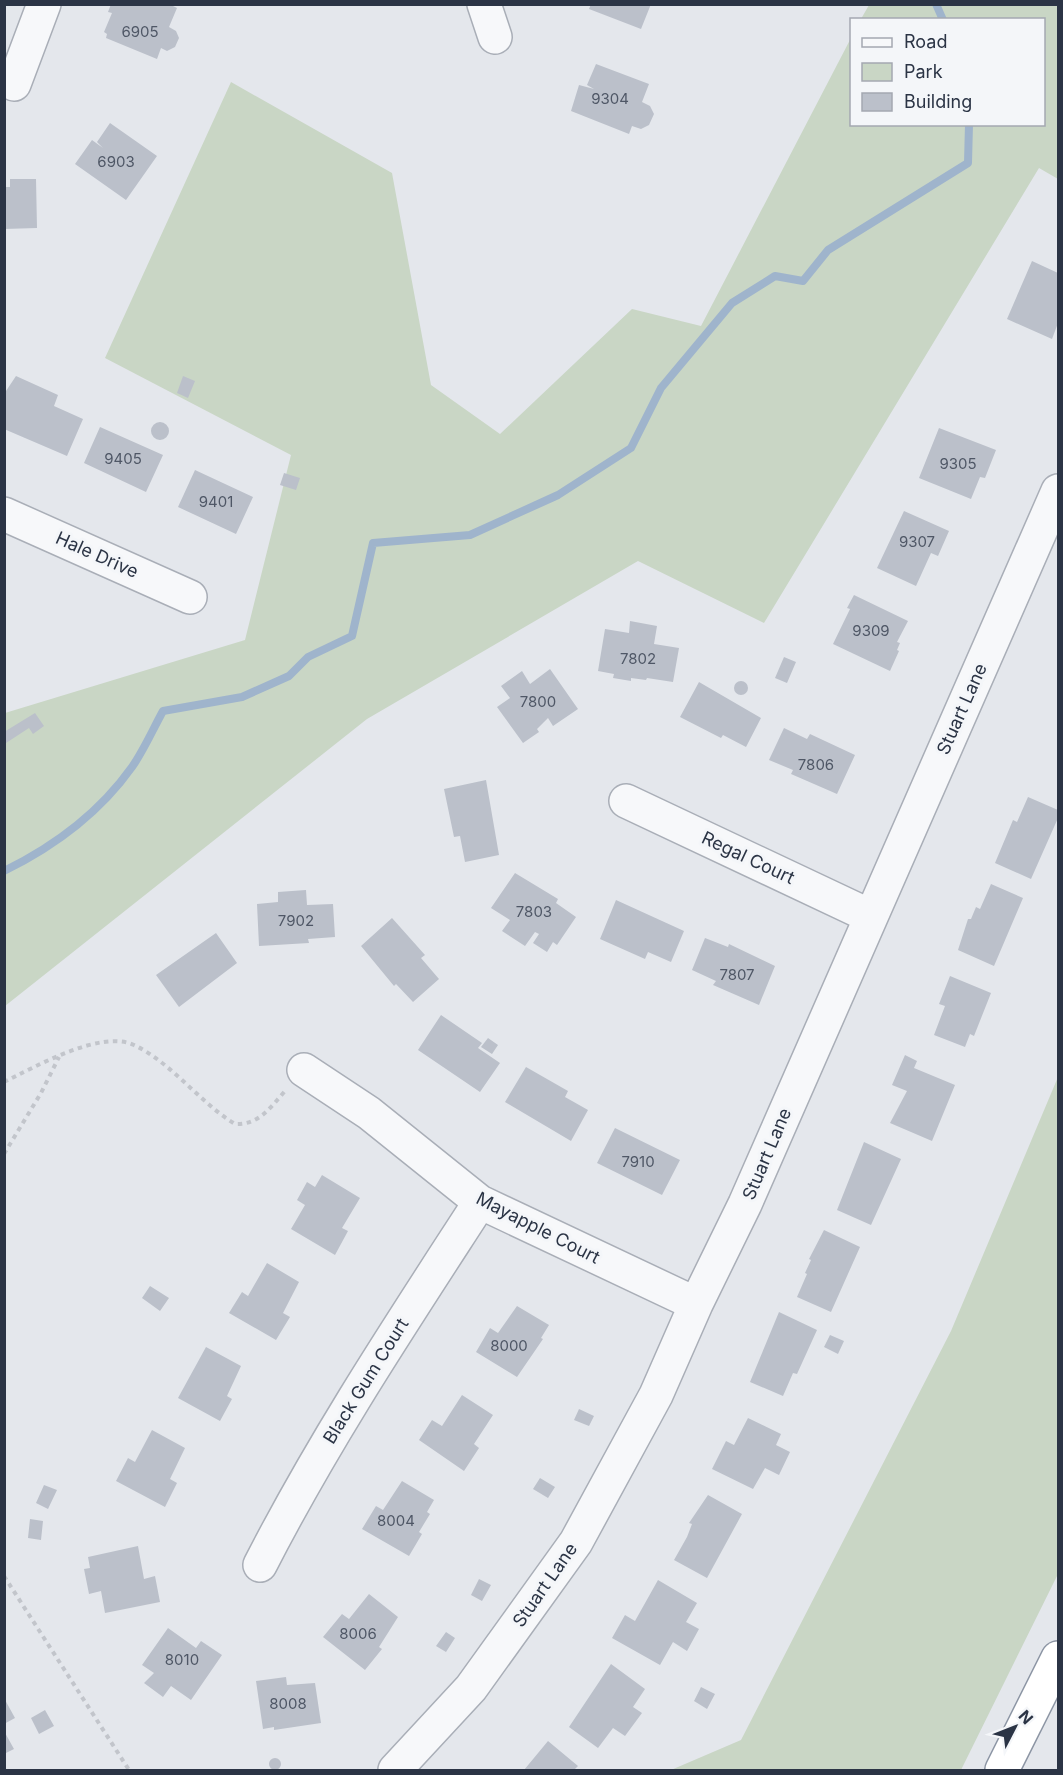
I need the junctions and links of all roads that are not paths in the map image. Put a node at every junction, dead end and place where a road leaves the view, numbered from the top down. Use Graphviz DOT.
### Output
graph roads {
  1 [pos="44,4"];
  2 [pos="484,4"];
  3 [pos="495,37"];
  4 [pos="14,84"];
  5 [pos="1059,491"];
  6 [pos="4,513"];
  7 [pos="190,597"];
  8 [pos="626,801"];
  9 [pos="870,916"];
  10 [pos="303,1070"];
  11 [pos="480,1202"];
  12 [pos="696,1305"];
  13 [pos="260,1565"];
  14 [pos="1059,1658"];
  15 [pos="395,1770"];
  16 [pos="1002,1770"];
  1 -- 4 [label="street"];
  2 -- 3 [label="street"];
  5 -- 9 [label="street, Stuart Lane"];
  6 -- 7 [label="street, Hale Drive"];
  8 -- 9 [label="street, Regal Court"];
  9 -- 12 [label="street, Stuart Lane"];
  10 -- 11 [label="street, Mayapple Court"];
  11 -- 12 [label="street, Mayapple Court"];
  11 -- 13 [label="street, Black Gum Court"];
  12 -- 15 [label="street, Stuart Lane"];
  14 -- 16 [label="highway"];
}
